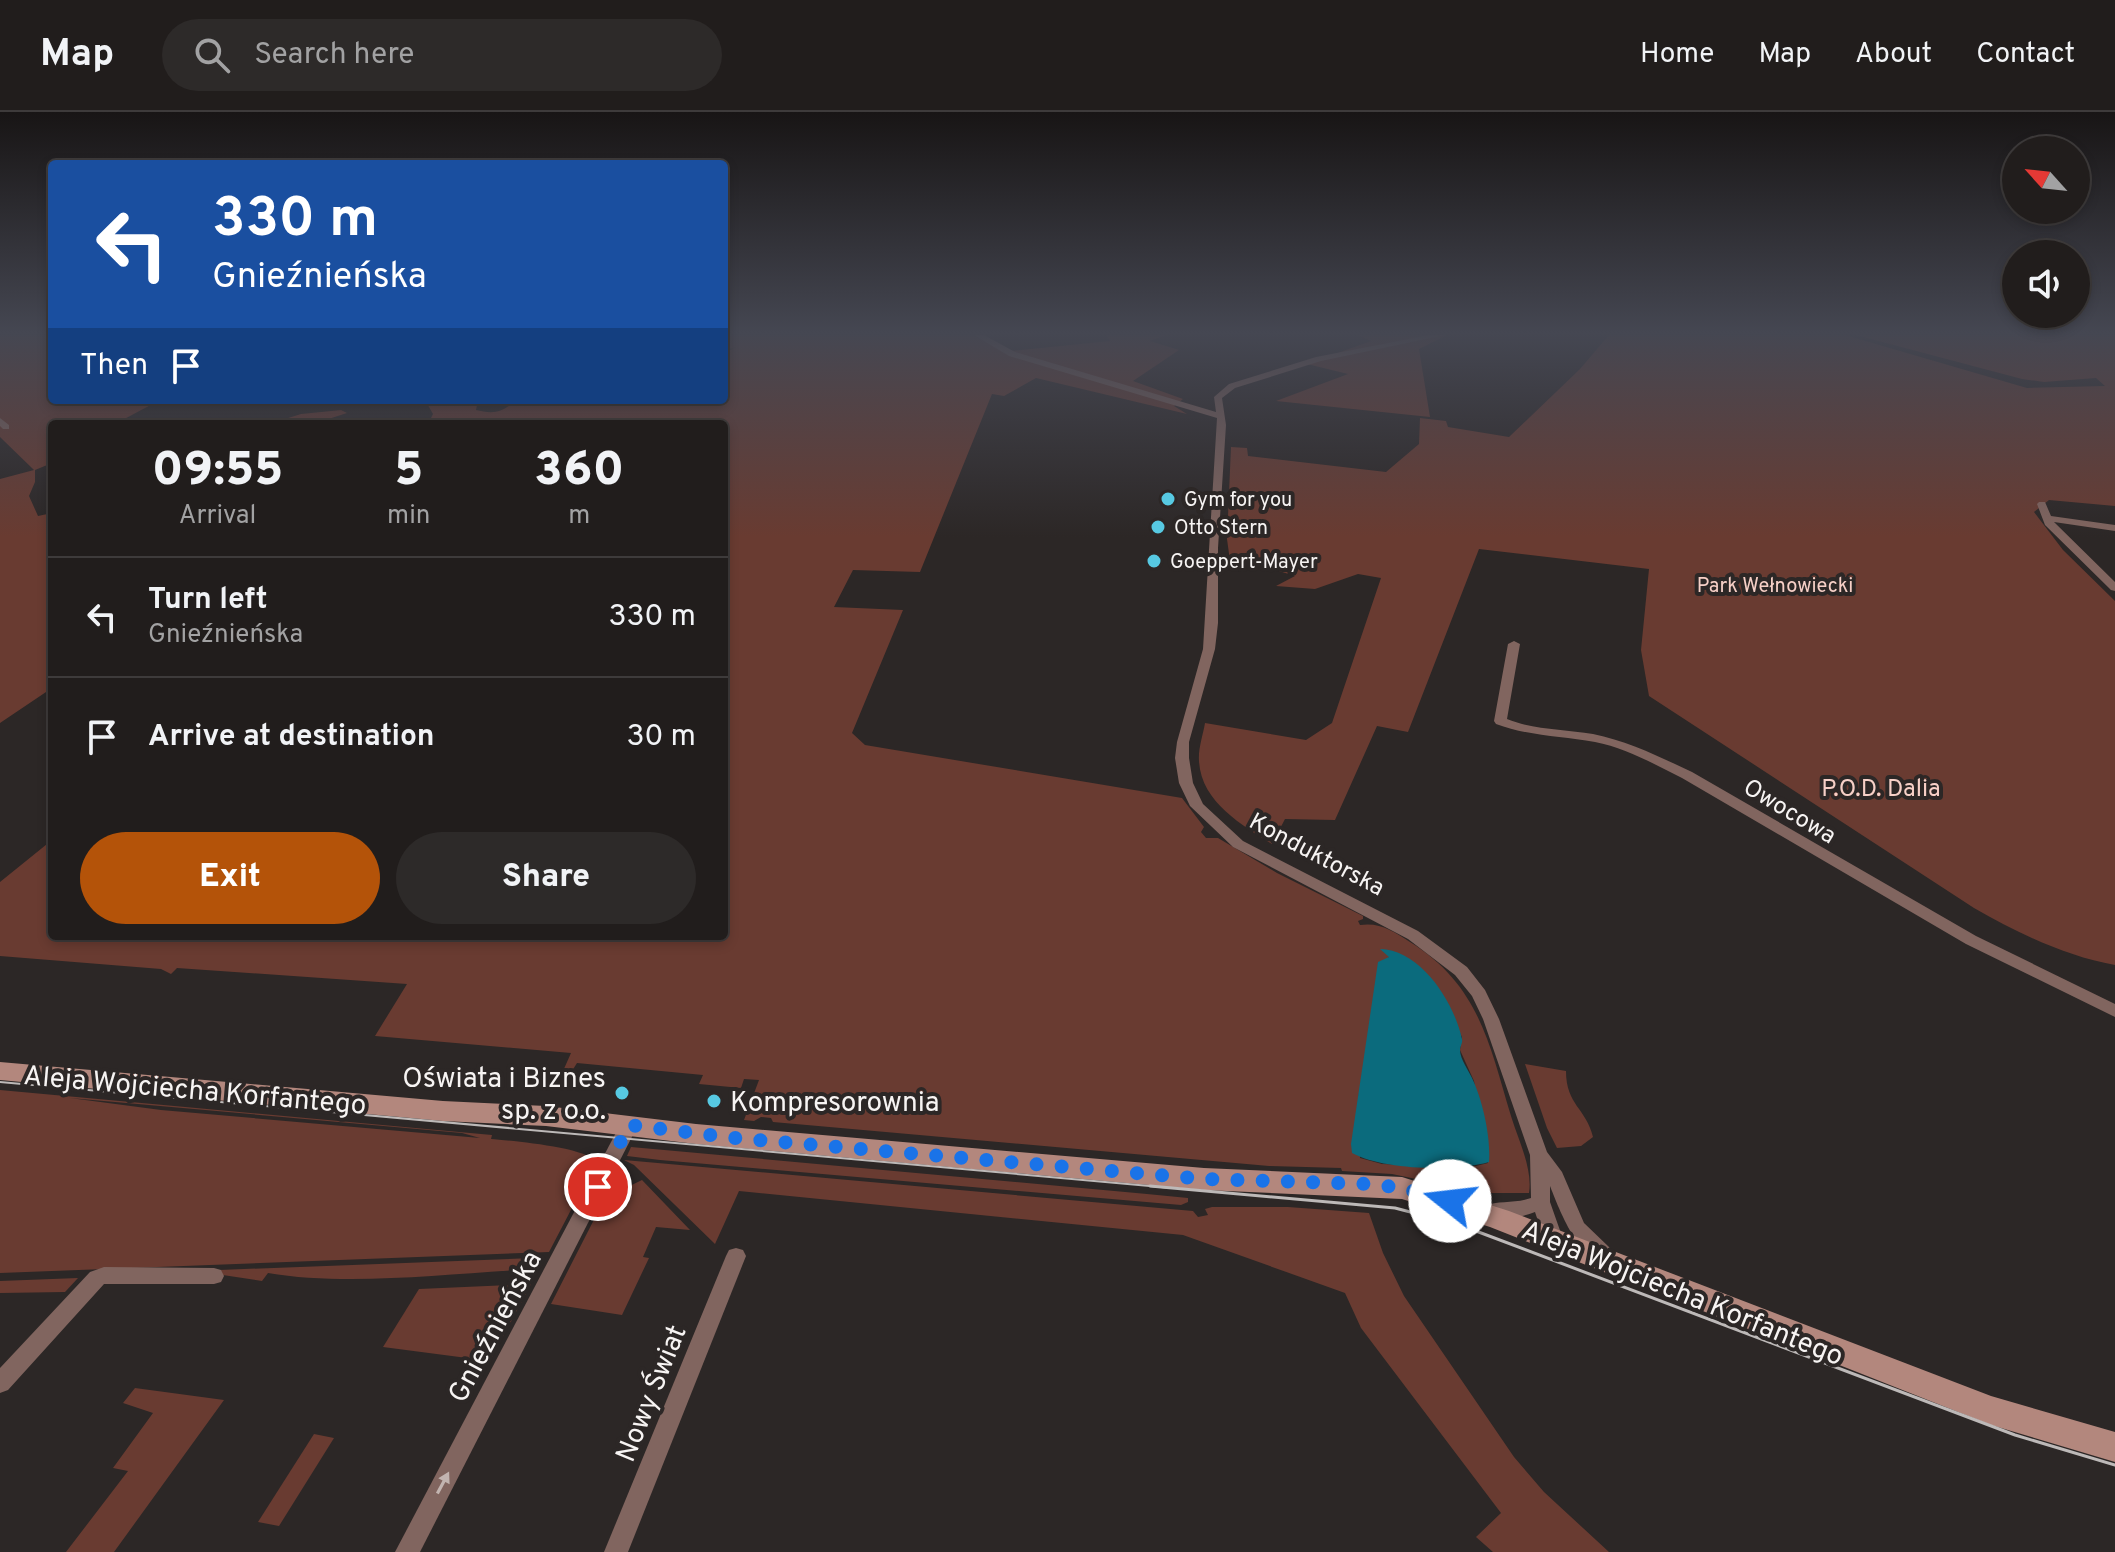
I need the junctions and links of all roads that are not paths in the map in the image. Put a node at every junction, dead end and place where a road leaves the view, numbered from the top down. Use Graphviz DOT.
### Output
graph roads {
  1 [pos="1171,402"];
  2 [pos="1219,402"];
  3 [pos="1220,412"];
  4 [pos="2042,504"];
  5 [pos="2047,518"];
  6 [pos="2115,528"];
  7 [pos="2115,588"];
  8 [pos="1514,644"];
  9 [pos="2115,1011"];
  10 [pos="0,1071"];
  11 [pos="629,1125"];
  12 [pos="1539,1155"];
  13 [pos="1541,1202"];
  14 [pos="1469,1207"];
  15 [pos="1567,1211"];
  16 [pos="1553,1239"];
  17 [pos="736,1256"];
  18 [pos="1611,1261"];
  19 [pos="214,1276"];
  20 [pos="0,1383"];
  21 [pos="2115,1447"];
  22 [pos="407,1552"];
  23 [pos="616,1552"];
  1 -- 3 [label="street"];
  2 -- 3 [label="street, Konduktorska"];
  3 -- 12 [label="street, Konduktorska"];
  4 -- 5 [label="street"];
  5 -- 6 [label="street"];
  5 -- 7 [label="street"];
  8 -- 9 [label="street, Owocowa"];
  10 -- 11 [label="main road, Aleja Wojciecha Korfantego"];
  11 -- 14 [label="main road, Aleja Wojciecha Korfantego"];
  22 -- 11 [label="street, Gnieźnieńska, one-way"];
  12 -- 13 [label="street, Konduktorska"];
  12 -- 15 [label="street, Konduktorska"];
  13 -- 14 [label="street"];
  13 -- 16 [label="street, Konduktorska"];
  14 -- 16 [label="main road, Aleja Wojciecha Korfantego"];
  15 -- 16 [label="street"];
  15 -- 18 [label="street, Konduktorska"];
  16 -- 18 [label="main road, Aleja Wojciecha Korfantego"];
  17 -- 23 [label="street, Nowy Świat"];
  18 -- 21 [label="main road, Aleja Wojciecha Korfantego"];
  19 -- 20 [label="street"];
}
